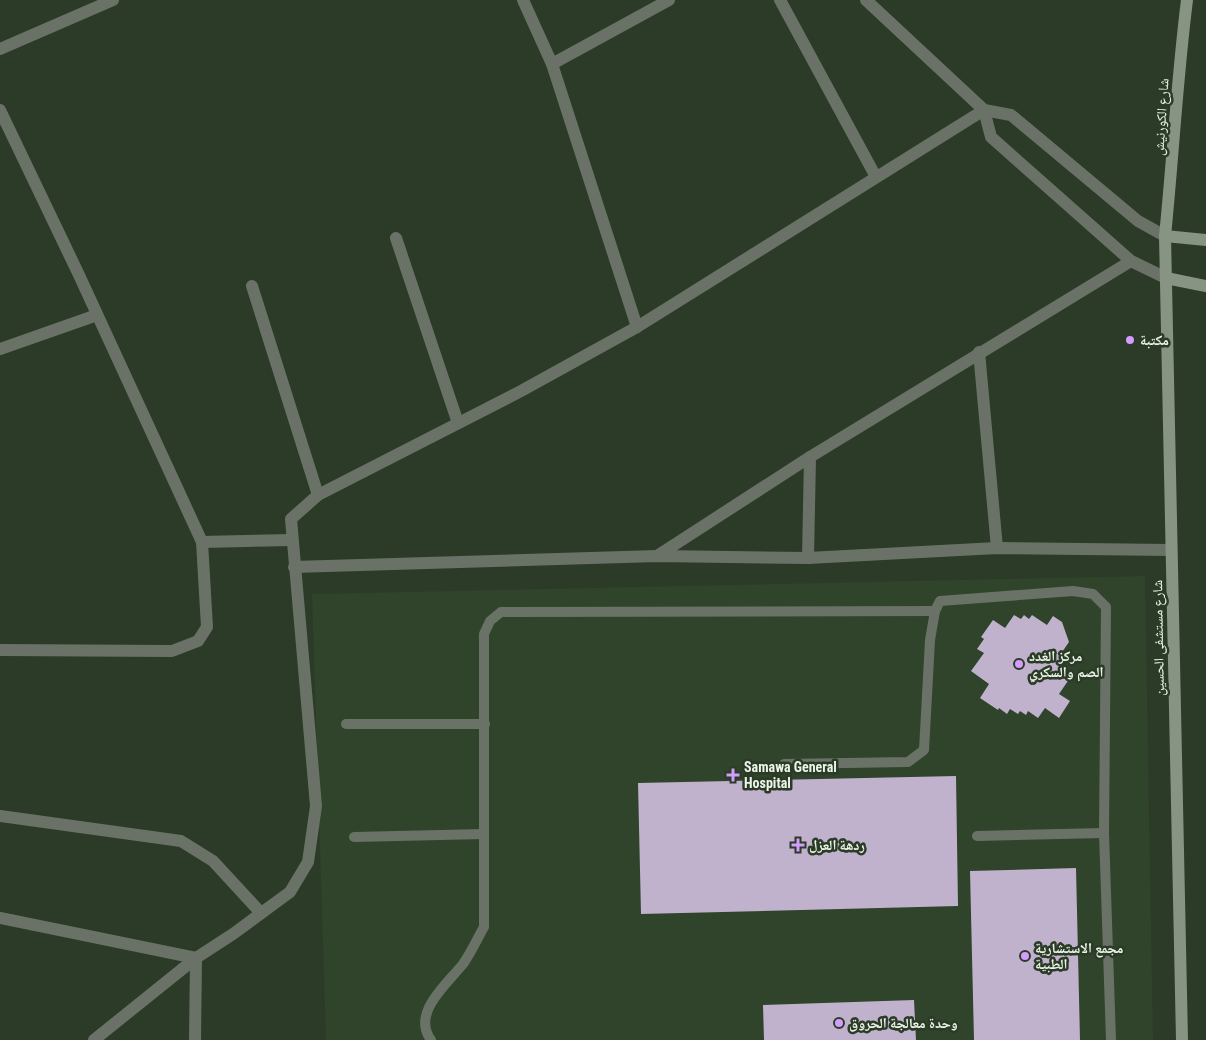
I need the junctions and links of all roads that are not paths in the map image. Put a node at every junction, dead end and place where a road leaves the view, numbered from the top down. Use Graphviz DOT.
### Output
graph roads {
  1 [pos="113,0"];
  2 [pos="523,0"];
  3 [pos="669,0"];
  4 [pos="780,0"];
  5 [pos="866,0"];
  6 [pos="1187,0"];
  7 [pos="0,49"];
  8 [pos="552,64"];
  9 [pos="0,110"];
  10 [pos="984,110"];
  11 [pos="876,177"];
  12 [pos="1166,236"];
  13 [pos="396,238"];
  14 [pos="1206,240"];
  15 [pos="1131,261"];
  16 [pos="1166,278"];
  17 [pos="252,286"];
  18 [pos="1206,286"];
  19 [pos="97,315"];
  20 [pos="637,327"];
  21 [pos="0,349"];
  22 [pos="979,352"];
  23 [pos="458,423"];
  24 [pos="810,457"];
  25 [pos="318,495"];
  26 [pos="292,540"];
  27 [pos="202,542"];
  28 [pos="997,548"];
  29 [pos="1171,550"];
  30 [pos="657,556"];
  31 [pos="808,558"];
  32 [pos="294,567"];
  33 [pos="935,611"];
  34 [pos="0,650"];
  35 [pos="346,724"];
  36 [pos="485,724"];
  37 [pos="784,764"];
  38 [pos="0,816"];
  39 [pos="1104,833"];
  40 [pos="484,834"];
  41 [pos="978,836"];
  42 [pos="354,837"];
  43 [pos="261,913"];
  44 [pos="0,918"];
  45 [pos="196,958"];
  46 [pos="94,1040"];
  47 [pos="196,1040"];
  48 [pos="431,1040"];
  49 [pos="1111,1040"];
  50 [pos="1182,1040"];
  1 -- 7 [label="street"];
  2 -- 8 [label="street"];
  3 -- 8 [label="street"];
  4 -- 11 [label="street"];
  5 -- 10 [label="street"];
  6 -- 12 [label="street, شارع الكورنيش"];
  8 -- 20 [label="street"];
  9 -- 19 [label="street"];
  10 -- 11 [label="street"];
  10 -- 12 [label="street"];
  10 -- 15 [label="street"];
  11 -- 20 [label="street"];
  12 -- 14 [label="street"];
  12 -- 16 [label="street, شارع مستشفى الحسين"];
  13 -- 23 [label="street"];
  15 -- 16 [label="street"];
  15 -- 22 [label="street"];
  16 -- 18 [label="street"];
  16 -- 29 [label="street, شارع مستشفى الحسين"];
  17 -- 25 [label="street"];
  19 -- 21 [label="street"];
  19 -- 27 [label="street"];
  20 -- 23 [label="street"];
  22 -- 24 [label="street"];
  22 -- 28 [label="street"];
  23 -- 25 [label="street"];
  24 -- 30 [label="street"];
  24 -- 31 [label="street"];
  25 -- 26 [label="street"];
  26 -- 27 [label="street"];
  26 -- 32 [label="street"];
  27 -- 34 [label="street"];
  28 -- 29 [label="street"];
  28 -- 31 [label="street"];
  29 -- 50 [label="street, شارع مستشفى الحسين"];
  30 -- 31 [label="street"];
  30 -- 32 [label="street"];
  32 -- 43 [label="street"];
  33 -- 36 [label="lane"];
  33 -- 37 [label="lane"];
  33 -- 39 [label="lane"];
  35 -- 36 [label="lane"];
  36 -- 40 [label="lane"];
  38 -- 43 [label="street"];
  39 -- 41 [label="lane"];
  39 -- 49 [label="lane"];
  40 -- 42 [label="lane"];
  40 -- 48 [label="lane"];
  43 -- 45 [label="street"];
  44 -- 45 [label="street"];
  45 -- 46 [label="street"];
  45 -- 47 [label="street"];
}
